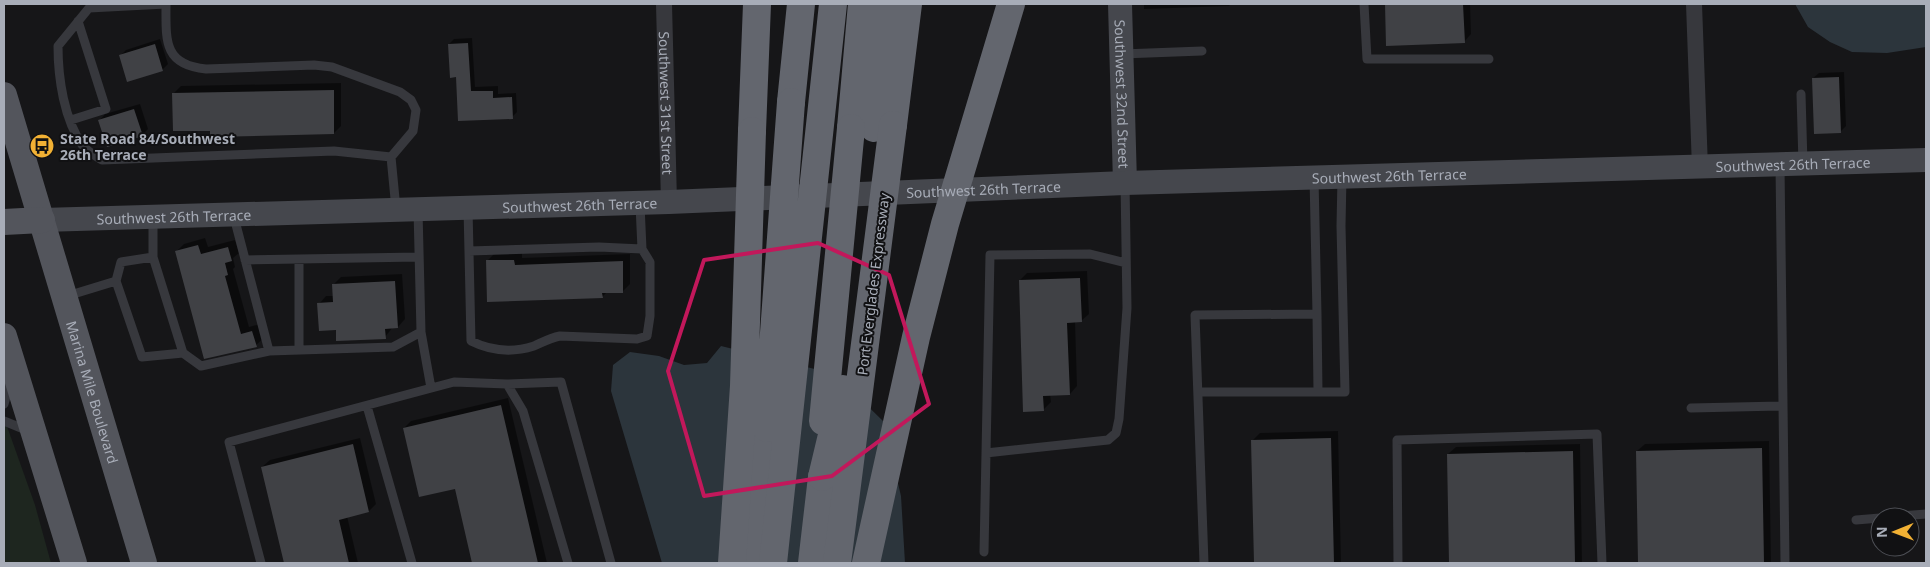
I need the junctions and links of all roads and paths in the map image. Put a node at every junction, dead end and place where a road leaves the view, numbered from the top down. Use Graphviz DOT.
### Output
graph roads {
  1 [pos="166,4"];
  2 [pos="170,4"];
  3 [pos="664,4"];
  4 [pos="757,4"];
  5 [pos="794,4"];
  6 [pos="801,4"];
  7 [pos="833,4"];
  8 [pos="862,4"];
  9 [pos="886,4"];
  10 [pos="908,4"];
  11 [pos="1011,4"];
  12 [pos="1120,4"];
  13 [pos="1364,4"];
  14 [pos="1694,4"];
  15 [pos="88,6"];
  16 [pos="78,21"];
  17 [pos="1202,51"];
  18 [pos="1122,54"];
  19 [pos="1490,59"];
  20 [pos="1801,94"];
  21 [pos="4,95"];
  22 [pos="791,102"];
  23 [pos="71,120"];
  24 [pos="872,127"];
  25 [pos="391,157"];
  26 [pos="1926,160"];
  27 [pos="1791,165"];
  28 [pos="1700,168"];
  29 [pos="1342,177"];
  30 [pos="1314,178"];
  31 [pos="1125,183"];
  32 [pos="640,202"];
  33 [pos="669,202"];
  34 [pos="468,207"];
  35 [pos="407,209"];
  36 [pos="233,214"];
  37 [pos="153,216"];
  38 [pos="42,220"];
  39 [pos="4,222"];
  40 [pos="642,249"];
  41 [pos="469,251"];
  42 [pos="153,257"];
  43 [pos="419,257"];
  44 [pos="299,259"];
  45 [pos="245,260"];
  46 [pos="1126,264"];
  47 [pos="116,281"];
  48 [pos="65,296"];
  49 [pos="1317,314"];
  50 [pos="421,332"];
  51 [pos="4,336"];
  52 [pos="300,350"];
  53 [pos="268,351"];
  54 [pos="183,353"];
  55 [pos="14,368"];
  56 [pos="507,384"];
  57 [pos="431,388"];
  58 [pos="1198,392"];
  59 [pos="1318,392"];
  60 [pos="4,404"];
  61 [pos="367,406"];
  62 [pos="1783,406"];
  63 [pos="1691,408"];
  64 [pos="4,420"];
  65 [pos="35,436"];
  66 [pos="986,453"];
  67 [pos="1870,519"];
  68 [pos="1856,520"];
  69 [pos="984,552"];
  70 [pos="74,563"];
  71 [pos="144,563"];
  72 [pos="261,563"];
  73 [pos="412,563"];
  74 [pos="568,563"];
  75 [pos="611,563"];
  76 [pos="732,563"];
  77 [pos="753,563"];
  78 [pos="773,563"];
  79 [pos="812,563"];
  80 [pos="837,563"];
  81 [pos="866,563"];
  82 [pos="1204,563"];
  83 [pos="1398,563"];
  84 [pos="1602,563"];
  85 [pos="1785,563"];
  1 -- 2 [label="lane"];
  1 -- 15 [label="lane"];
  1 -- 25 [label="lane"];
  3 -- 33 [label="street, Southwest 31st Street"];
  4 -- 76 [label="highway, bridge"];
  5 -- 22 [label="highway"];
  6 -- 22 [label="highway"];
  7 -- 78 [label="highway, bridge"];
  8 -- 24 [label="highway"];
  9 -- 24 [label="highway"];
  10 -- 24 [label="highway, Port Everglades Expressway"];
  11 -- 81 [label="highway, bridge"];
  12 -- 18 [label="street, Southwest 32nd Street"];
  13 -- 19 [label="lane"];
  14 -- 28 [label="street"];
  15 -- 16 [label="lane"];
  16 -- 23 [label="lane"];
  16 -- 23 [label="lane"];
  17 -- 18 [label="lane"];
  18 -- 31 [label="street, Southwest 32nd Street"];
  20 -- 27 [label="lane"];
  21 -- 38 [label="main road, Marina Mile Boulevard"];
  22 -- 77 [label="highway, bridge"];
  23 -- 25 [label="lane"];
  24 -- 79 [label="highway, bridge"];
  24 -- 80 [label="highway, Port Everglades Expressway, bridge"];
  25 -- 35 [label="lane"];
  26 -- 27 [label="street, Southwest 26th Terrace"];
  27 -- 28 [label="street, Southwest 26th Terrace"];
  27 -- 62 [label="lane"];
  28 -- 29 [label="street, Southwest 26th Terrace"];
  29 -- 30 [label="street, Southwest 26th Terrace"];
  29 -- 59 [label="lane"];
  30 -- 31 [label="street, Southwest 26th Terrace"];
  30 -- 49 [label="lane"];
  31 -- 33 [label="street, Southwest 26th Terrace"];
  31 -- 46 [label="lane"];
  32 -- 33 [label="street, Southwest 26th Terrace"];
  32 -- 34 [label="street, Southwest 26th Terrace"];
  32 -- 40 [label="lane"];
  34 -- 35 [label="street, Southwest 26th Terrace"];
  34 -- 41 [label="lane"];
  35 -- 36 [label="street, Southwest 26th Terrace"];
  35 -- 43 [label="lane"];
  36 -- 37 [label="street, Southwest 26th Terrace"];
  36 -- 45 [label="lane"];
  37 -- 38 [label="street, Southwest 26th Terrace"];
  37 -- 42 [label="lane"];
  38 -- 39 [label="main road"];
  38 -- 48 [label="main road, Marina Mile Boulevard"];
  40 -- 41 [label="lane"];
  40 -- 41 [label="lane"];
  42 -- 47 [label="lane"];
  42 -- 54 [label="lane"];
  43 -- 44 [label="lane"];
  43 -- 50 [label="lane"];
  44 -- 45 [label="lane"];
  44 -- 52 [label="lane"];
  45 -- 53 [label="lane"];
  46 -- 66 [label="lane"];
  46 -- 66 [label="lane"];
  47 -- 48 [label="lane"];
  47 -- 54 [label="lane"];
  48 -- 71 [label="main road, Marina Mile Boulevard"];
  49 -- 58 [label="lane"];
  49 -- 59 [label="lane"];
  50 -- 52 [label="lane"];
  50 -- 57 [label="lane"];
  51 -- 55 [label="main road"];
  52 -- 53 [label="lane"];
  53 -- 54 [label="lane"];
  55 -- 60 [label="lane"];
  55 -- 65 [label="main road"];
  56 -- 57 [label="lane"];
  56 -- 74 [label="lane"];
  56 -- 75 [label="lane"];
  57 -- 61 [label="lane"];
  58 -- 59 [label="lane"];
  58 -- 82 [label="lane"];
  61 -- 72 [label="lane"];
  61 -- 73 [label="lane"];
  62 -- 63 [label="lane"];
  62 -- 85 [label="lane"];
  64 -- 65 [label="lane"];
  65 -- 70 [label="main road"];
  66 -- 69 [label="lane"];
  67 -- 68 [label="lane"];
  83 -- 84 [label="lane"];
}
